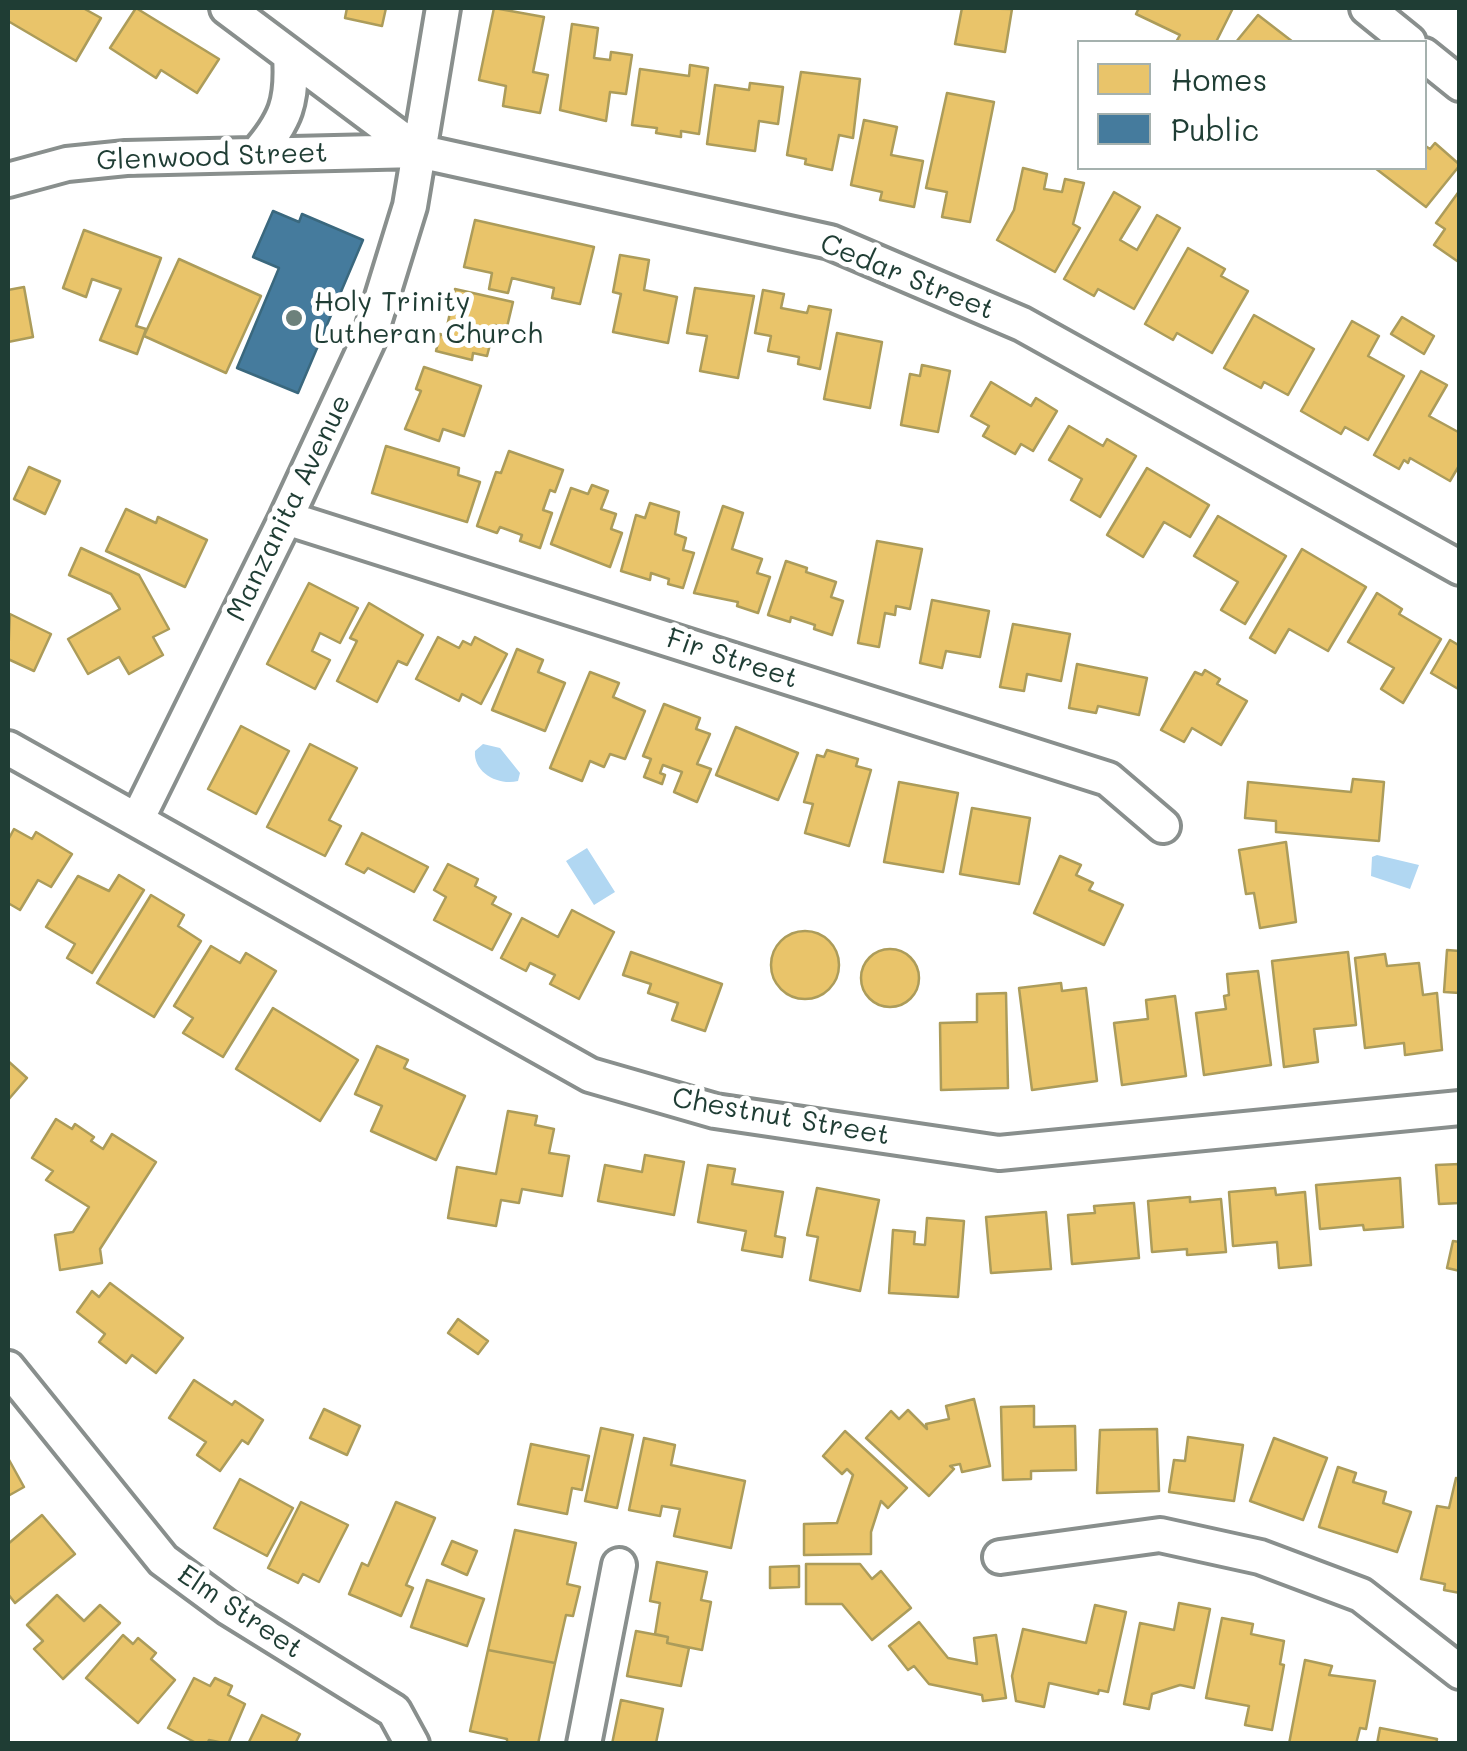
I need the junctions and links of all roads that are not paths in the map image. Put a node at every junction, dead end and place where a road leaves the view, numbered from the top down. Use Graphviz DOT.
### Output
graph roads {
  1 [pos="228,8"];
  2 [pos="443,8"];
  3 [pos="1367,8"];
  4 [pos="1407,40"];
  5 [pos="290,56"];
  6 [pos="1427,57"];
  7 [pos="1460,84"];
  8 [pos="418,151"];
  9 [pos="256,155"];
  10 [pos="8,180"];
  11 [pos="286,518"];
  12 [pos="1460,568"];
  13 [pos="8,748"];
  14 [pos="136,820"];
  15 [pos="1163,826"];
  16 [pos="1460,1108"];
  17 [pos="8,1368"];
  18 [pos="1000,1557"];
  19 [pos="618,1565"];
  20 [pos="1460,1672"];
  21 [pos="412,1744"];
  22 [pos="584,1744"];
  1 -- 5 [label="street, Cedar Street"];
  2 -- 8 [label="street, Manzanita Avenue"];
  3 -- 4 [label="street"];
  5 -- 8 [label="street, Cedar Street"];
  5 -- 9 [label="street"];
  6 -- 7 [label="street"];
  8 -- 9 [label="street, Glenwood Street"];
  8 -- 11 [label="street, Manzanita Avenue"];
  8 -- 12 [label="street, Cedar Street"];
  9 -- 10 [label="street, Glenwood Street"];
  11 -- 14 [label="street, Manzanita Avenue"];
  11 -- 15 [label="street, Fir Street"];
  13 -- 14 [label="street, Chestnut Street"];
  14 -- 16 [label="street, Chestnut Street"];
  17 -- 21 [label="street, Elm Street"];
  18 -- 20 [label="street"];
  19 -- 22 [label="street"];
}
